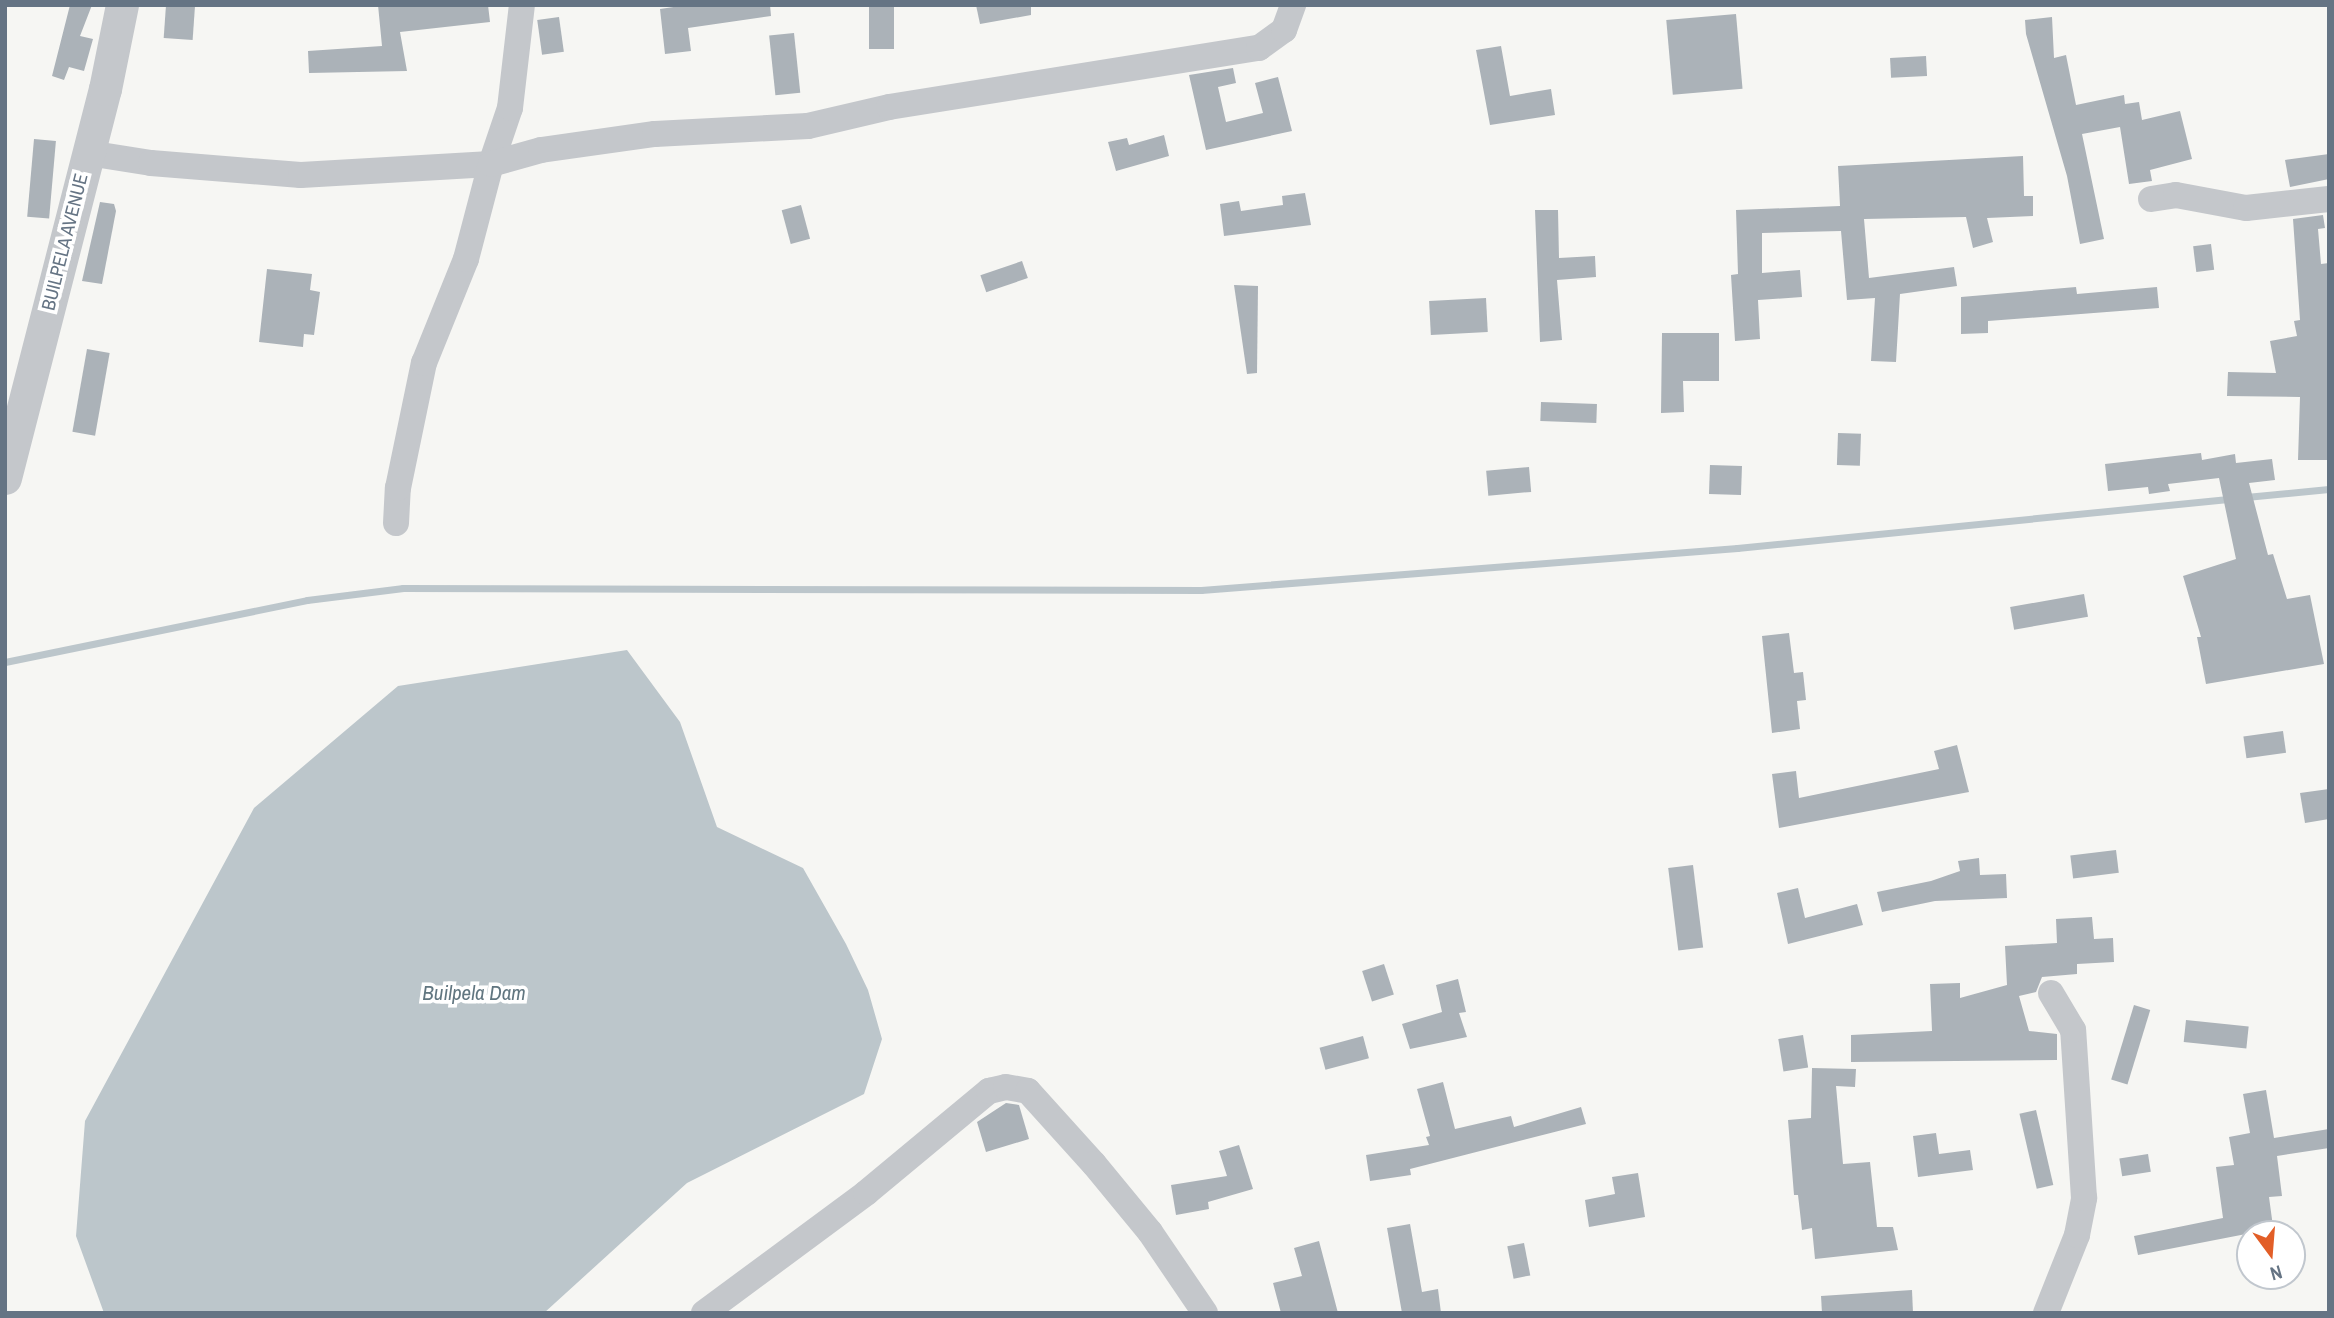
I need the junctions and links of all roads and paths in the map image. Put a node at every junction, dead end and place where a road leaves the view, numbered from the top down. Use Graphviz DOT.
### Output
graph roads {
  1 [pos="122,5"];
  2 [pos="522,5"];
  3 [pos="1293,5"];
  4 [pos="88,153"];
  5 [pos="491,164"];
  6 [pos="2151,199"];
  7 [pos="2329,199"];
  8 [pos="6,472"];
  9 [pos="396,523"];
  10 [pos="2051,993"];
  11 [pos="1194,1306"];
  12 [pos="704,1313"];
  13 [pos="2046,1313"];
  1 -- 4 [label="street, BUILPELA AVENUE"];
  2 -- 5 [label="street"];
  3 -- 5 [label="street"];
  4 -- 5 [label="street"];
  4 -- 8 [label="street, BUILPELA AVENUE"];
  5 -- 9 [label="street"];
  6 -- 7 [label="street"];
  10 -- 13 [label="street"];
  11 -- 12 [label="street"];
}
